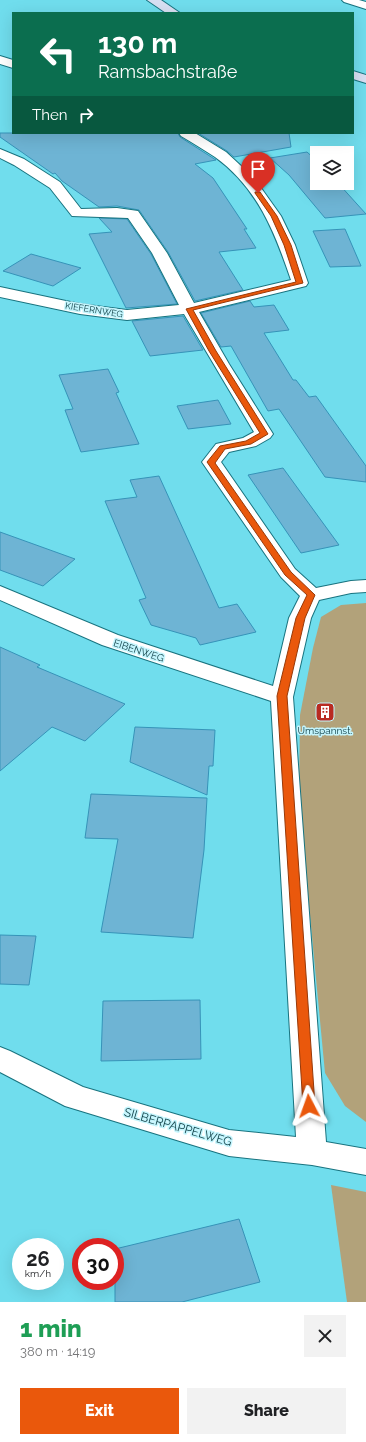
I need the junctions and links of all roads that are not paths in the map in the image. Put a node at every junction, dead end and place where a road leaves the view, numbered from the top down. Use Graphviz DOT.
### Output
graph roads {
  1 [pos="153,0"];
  2 [pos="348,0"];
  3 [pos="366,6"];
  4 [pos="172,12"];
  5 [pos="0,60"];
  6 [pos="12,64"];
  7 [pos="354,75"];
  8 [pos="366,79"];
  9 [pos="188,134"];
  10 [pos="0,153"];
  11 [pos="0,292"];
  12 [pos="189,309"];
  13 [pos="366,586"];
  14 [pos="0,592"];
  15 [pos="311,595"];
  16 [pos="282,696"];
  17 [pos="0,1059"];
  18 [pos="312,1152"];
  19 [pos="366,1162"];
  1 -- 4 [label="street"];
  2 -- 3 [label="street"];
  5 -- 6 [label="street"];
  7 -- 8 [label="street"];
  9 -- 12 [label="street, KIEFERNWEG"];
  10 -- 12 [label="street"];
  11 -- 12 [label="street, KIEFERNWEG"];
  12 -- 15 [label="street"];
  13 -- 15 [label="street"];
  14 -- 16 [label="street, EIBENWEG"];
  15 -- 16 [label="street"];
  16 -- 18 [label="street"];
  17 -- 18 [label="street, SILBERPAPPELWEG"];
  18 -- 19 [label="street, SILBERPAPPELWEG"];
}
